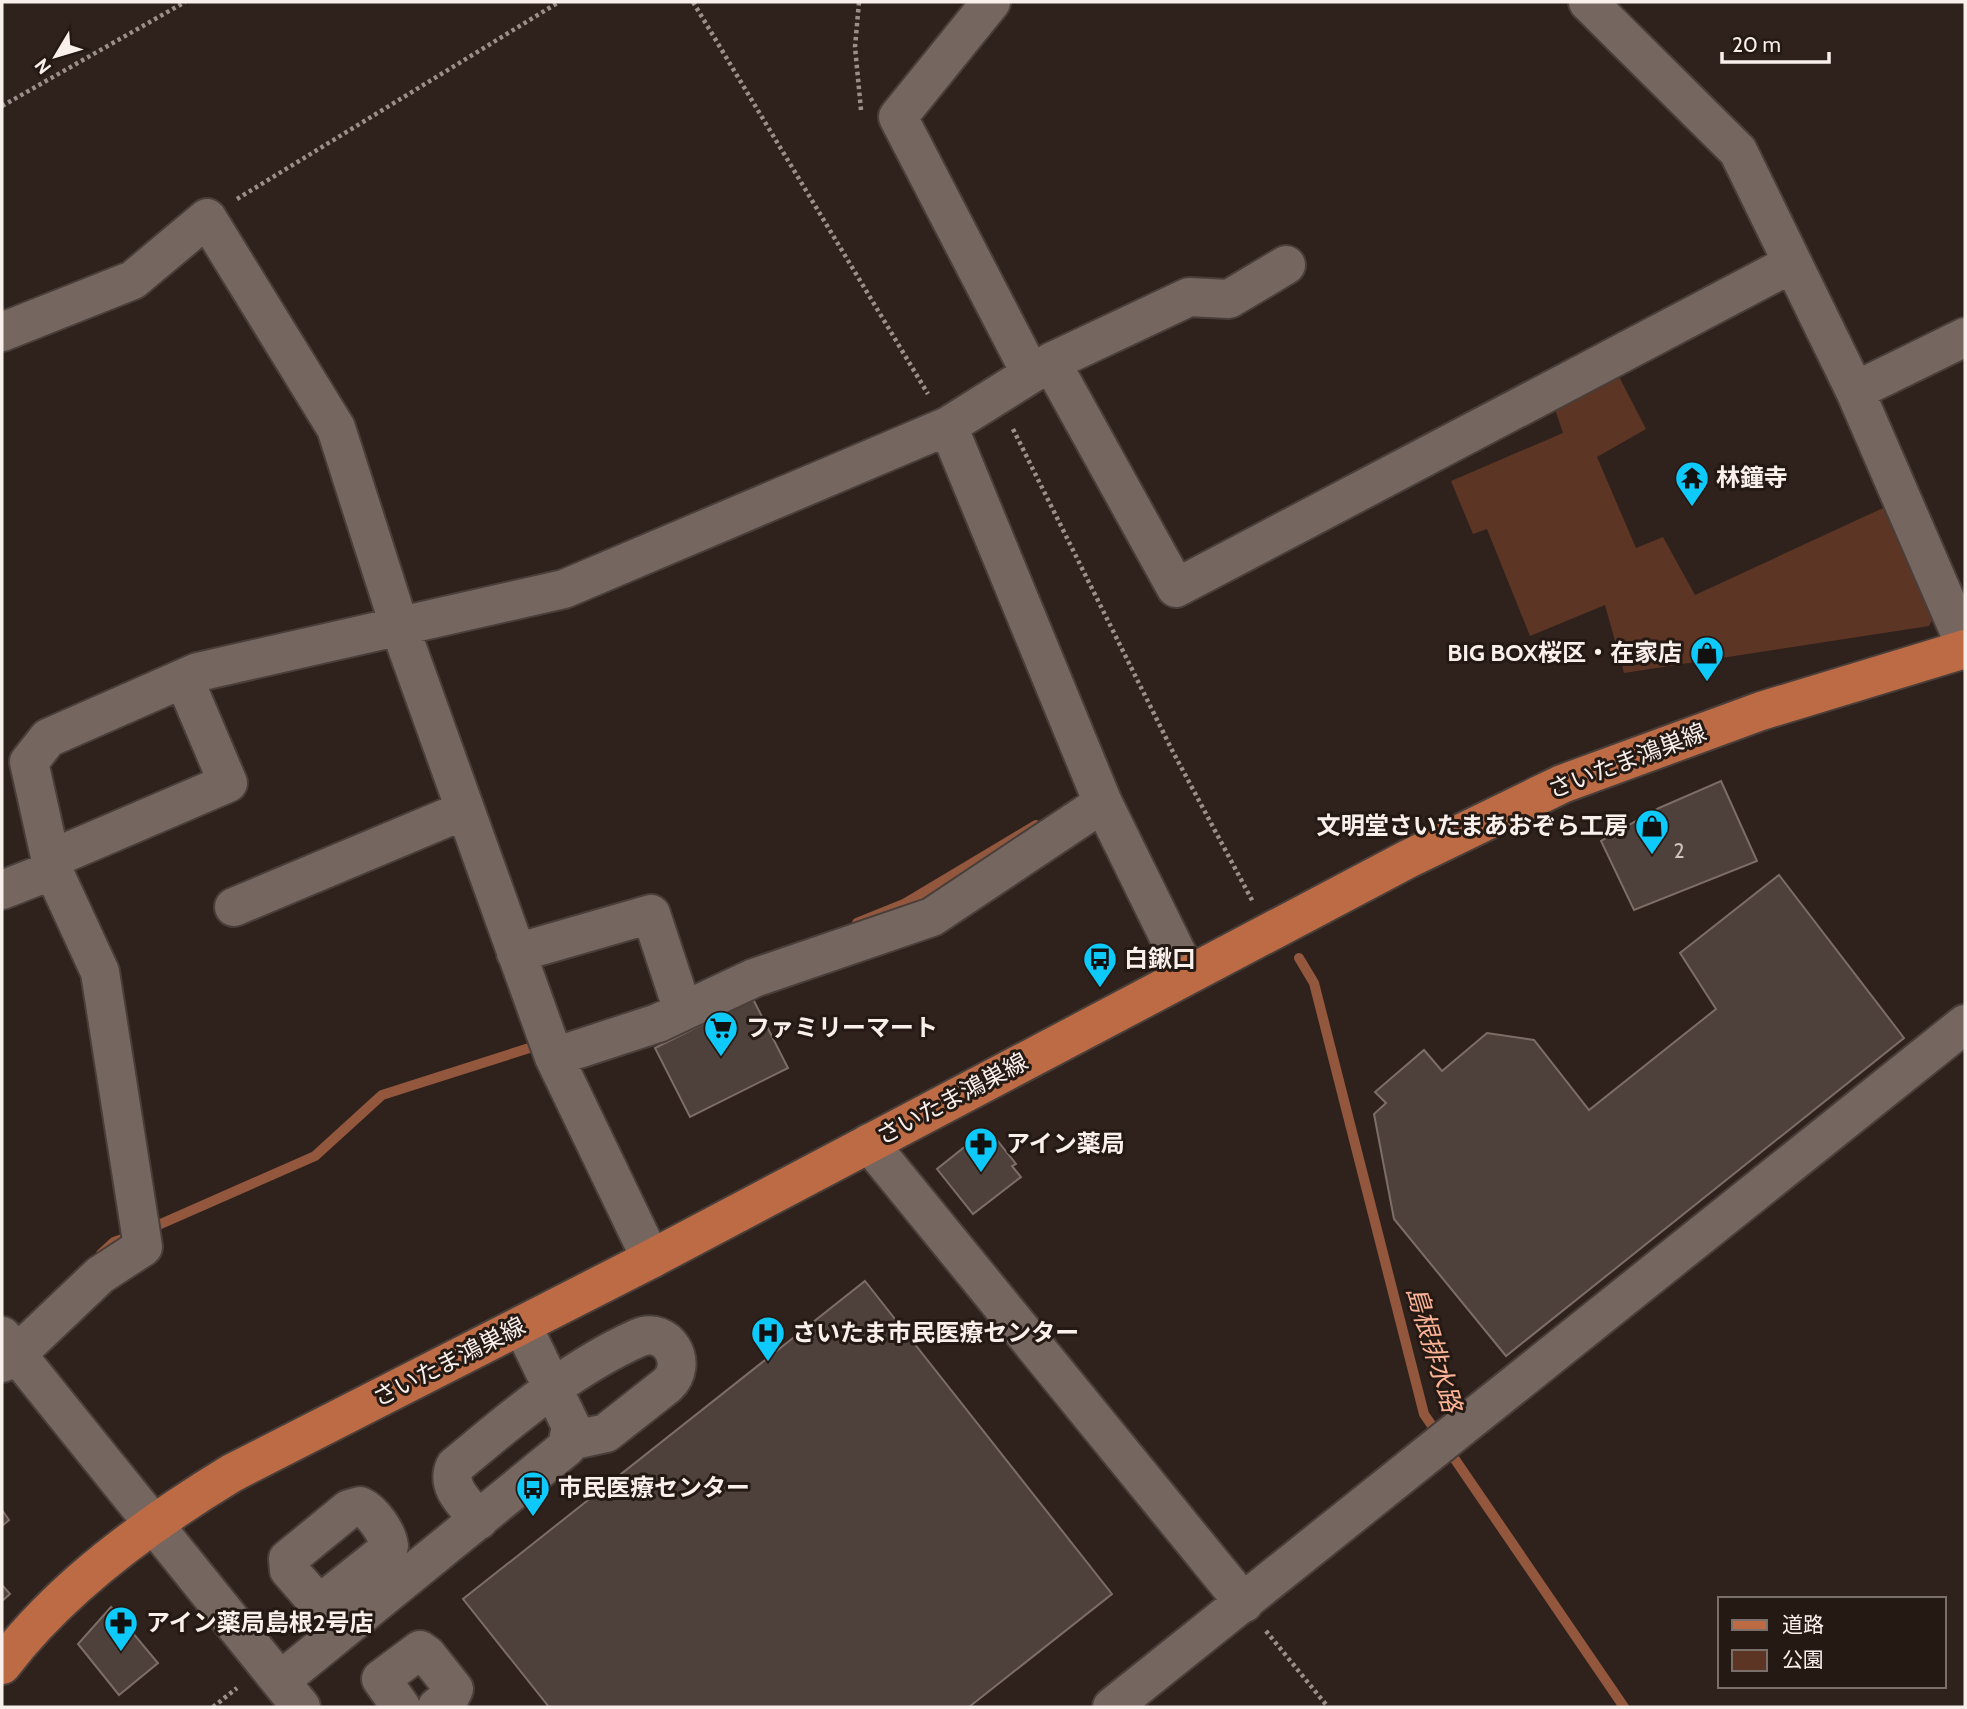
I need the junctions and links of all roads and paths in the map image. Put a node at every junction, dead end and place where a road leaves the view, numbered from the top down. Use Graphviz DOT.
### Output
graph roads {
  1 [pos="185,2"];
  2 [pos="559,2"];
  3 [pos="693,2"];
  4 [pos="859,2"];
  5 [pos="991,2"];
  6 [pos="1588,2"];
  7 [pos="2,106"];
  8 [pos="861,115"];
  9 [pos="207,218"];
  10 [pos="1791,264"];
  11 [pos="1286,265"];
  12 [pos="2,332"];
  13 [pos="1965,337"];
  14 [pos="1041,368"];
  15 [pos="1855,391"];
  16 [pos="995,397"];
  17 [pos="947,426"];
  18 [pos="400,628"];
  19 [pos="1965,647"];
  20 [pos="184,679"];
  21 [pos="1103,803"];
  22 [pos="465,810"];
  23 [pos="52,865"];
  24 [pos="2,890"];
  25 [pos="234,907"];
  26 [pos="1258,912"];
  27 [pos="516,953"];
  28 [pos="1187,974"];
  29 [pos="683,1012"];
  30 [pos="1965,1024"];
  31 [pos="554,1057"];
  32 [pos="869,1143"];
  33 [pos="651,1259"];
  34 [pos="522,1325"];
  35 [pos="7,1351"];
  36 [pos="551,1386"];
  37 [pos="570,1441"];
  38 [pos="479,1520"];
  39 [pos="154,1524"];
  40 [pos="362,1593"];
  41 [pos="1244,1603"];
  42 [pos="411,1654"];
  43 [pos="2,1665"];
  44 [pos="290,1694"];
  45 [pos="401,1707"];
  46 [pos="437,1707"];
  47 [pos="1112,1707"];
  48 [pos="1328,1707"];
  1 -- 7 [label="path"];
  2 -- 9 [label="path"];
  3 -- 17 [label="path"];
  4 -- 8 [label="path"];
  5 -- 14 [label="street"];
  6 -- 10 [label="street"];
  9 -- 12 [label="street"];
  9 -- 18 [label="street"];
  10 -- 14 [label="street"];
  10 -- 15 [label="street"];
  11 -- 14 [label="street"];
  13 -- 15 [label="street"];
  14 -- 16 [label="street"];
  15 -- 19 [label="street"];
  16 -- 17 [label="street"];
  16 -- 26 [label="path"];
  17 -- 18 [label="street"];
  17 -- 21 [label="street"];
  18 -- 20 [label="street"];
  18 -- 22 [label="street"];
  19 -- 28 [label="main road, さいたま鴻巣線"];
  20 -- 23 [label="street"];
  20 -- 23 [label="street"];
  21 -- 28 [label="street"];
  21 -- 29 [label="street"];
  22 -- 25 [label="street"];
  22 -- 27 [label="street"];
  23 -- 24 [label="street"];
  23 -- 35 [label="street"];
  27 -- 29 [label="street"];
  27 -- 31 [label="street"];
  28 -- 32 [label="main road, さいたま鴻巣線"];
  29 -- 31 [label="street"];
  30 -- 41 [label="street"];
  31 -- 33 [label="street"];
  32 -- 33 [label="main road, さいたま鴻巣線"];
  32 -- 41 [label="street"];
  33 -- 34 [label="main road, さいたま鴻巣線"];
  34 -- 36 [label="street"];
  34 -- 39 [label="main road, さいたま鴻巣線"];
  35 -- 39 [label="street"];
  36 -- 37 [label="street"];
  36 -- 37 [label="street"];
  36 -- 38 [label="street"];
  37 -- 38 [label="street"];
  38 -- 40 [label="street"];
  39 -- 43 [label="main road, さいたま鴻巣線"];
  39 -- 44 [label="street"];
  40 -- 42 [label="street"];
  40 -- 44 [label="street"];
  41 -- 47 [label="street"];
  41 -- 48 [label="path"];
  42 -- 45 [label="street"];
  42 -- 46 [label="street"];
}
